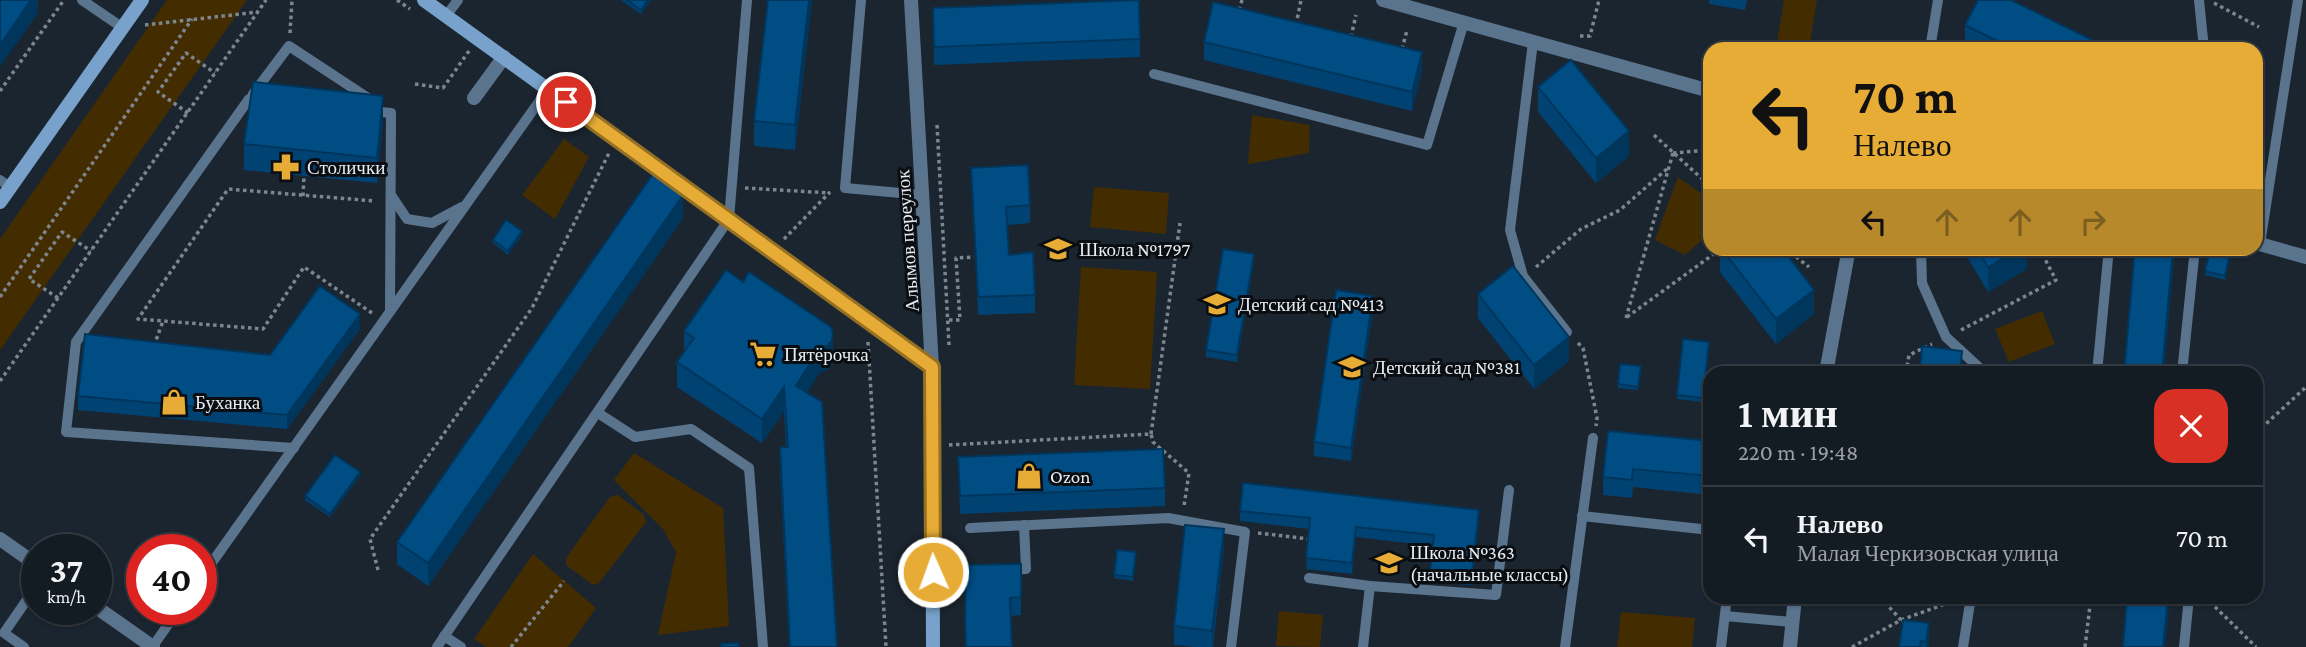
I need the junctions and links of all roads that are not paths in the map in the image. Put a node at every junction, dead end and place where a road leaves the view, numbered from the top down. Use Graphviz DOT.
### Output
graph roads {
  1 [pos="82,0"];
  2 [pos="142,0"];
  3 [pos="424,0"];
  4 [pos="458,0"];
  5 [pos="747,0"];
  6 [pos="861,0"];
  7 [pos="911,0"];
  8 [pos="1384,0"];
  9 [pos="1938,0"];
  10 [pos="2199,0"];
  11 [pos="2298,0"];
  12 [pos="446,16"];
  13 [pos="1464,22"];
  14 [pos="123,28"];
  15 [pos="1533,42"];
  16 [pos="1931,42"];
  17 [pos="2203,42"];
  18 [pos="504,57"];
  19 [pos="1154,74"];
  20 [pos="548,89"];
  21 [pos="1703,89"];
  22 [pos="474,98"];
  23 [pos="249,99"];
  24 [pos="275,102"];
  25 [pos="352,109"];
  26 [pos="391,113"];
  27 [pos="5,183"];
  28 [pos="391,195"];
  29 [pos="923,195"];
  30 [pos="0,202"];
  31 [pos="466,205"];
  32 [pos="2263,213"];
  33 [pos="729,219"];
  34 [pos="2263,244"];
  35 [pos="1848,256"];
  36 [pos="1921,256"];
  37 [pos="2108,256"];
  38 [pos="2194,256"];
  39 [pos="2306,257"];
  40 [pos="387,316"];
  41 [pos="1567,332"];
  42 [pos="1827,366"];
  43 [pos="1977,366"];
  44 [pos="2098,366"];
  45 [pos="2183,366"];
  46 [pos="932,367"];
  47 [pos="598,413"];
  48 [pos="1593,438"];
  49 [pos="293,448"];
  50 [pos="1509,490"];
  51 [pos="1582,516"];
  52 [pos="1024,526"];
  53 [pos="970,528"];
  54 [pos="1703,529"];
  55 [pos="0,539"];
  56 [pos="21,554"];
  57 [pos="217,555"];
  58 [pos="1000,570"];
  59 [pos="988,571"];
  60 [pos="933,572"];
  61 [pos="1308,578"];
  62 [pos="1370,586"];
  63 [pos="1726,604"];
  64 [pos="1794,604"];
  65 [pos="1970,604"];
  66 [pos="2188,604"];
  67 [pos="21,608"];
  68 [pos="1725,616"];
  69 [pos="112,618"];
  70 [pos="1792,622"];
  71 [pos="168,625"];
  72 [pos="444,636"];
  73 [pos="24,647"];
  74 [pos="153,647"];
  75 [pos="437,647"];
  76 [pos="461,647"];
  77 [pos="763,647"];
  78 [pos="933,647"];
  79 [pos="1231,647"];
  80 [pos="1363,647"];
  81 [pos="1565,647"];
  82 [pos="1721,647"];
  83 [pos="1790,647"];
  84 [pos="1963,647"];
  85 [pos="2184,647"];
  1 -- 14 [label="lane"];
  2 -- 14 [label="street"];
  3 -- 12 [label="street"];
  4 -- 12 [label="lane"];
  5 -- 33 [label="lane"];
  6 -- 29 [label="lane"];
  7 -- 29 [label="street, Алымов переулок"];
  8 -- 13 [label="street"];
  9 -- 16 [label="lane"];
  10 -- 17 [label="lane"];
  11 -- 32 [label="lane"];
  12 -- 18 [label="street"];
  13 -- 15 [label="street"];
  13 -- 19 [label="lane"];
  14 -- 27 [label="street"];
  15 -- 21 [label="street"];
  15 -- 41 [label="lane"];
  18 -- 20 [label="street"];
  18 -- 22 [label="street"];
  20 -- 31 [label="lane"];
  20 -- 33 [label="street"];
  23 -- 24 [label="lane"];
  23 -- 26 [label="lane"];
  23 -- 49 [label="lane"];
  25 -- 26 [label="lane"];
  26 -- 28 [label="lane"];
  27 -- 30 [label="street"];
  28 -- 31 [label="lane"];
  28 -- 40 [label="lane"];
  29 -- 46 [label="street, Алымов переулок"];
  31 -- 40 [label="lane"];
  33 -- 46 [label="street"];
  33 -- 47 [label="lane"];
  34 -- 39 [label="street"];
  35 -- 42 [label="street"];
  36 -- 43 [label="lane"];
  37 -- 44 [label="lane"];
  38 -- 45 [label="lane"];
  40 -- 49 [label="lane"];
  46 -- 60 [label="street, Алымов переулок"];
  47 -- 72 [label="lane"];
  47 -- 77 [label="lane"];
  48 -- 51 [label="lane"];
  49 -- 57 [label="lane"];
  50 -- 62 [label="lane"];
  51 -- 54 [label="lane"];
  51 -- 81 [label="lane"];
  52 -- 53 [label="lane"];
  52 -- 58 [label="lane"];
  52 -- 79 [label="lane"];
  55 -- 56 [label="street"];
  59 -- 60 [label="lane"];
  60 -- 78 [label="street, Алымов переулок"];
  61 -- 62 [label="lane"];
  62 -- 80 [label="lane"];
  63 -- 68 [label="lane"];
  64 -- 70 [label="street"];
  65 -- 84 [label="lane"];
  66 -- 85 [label="lane"];
  67 -- 73 [label="lane"];
  68 -- 70 [label="lane"];
  68 -- 82 [label="lane"];
  69 -- 74 [label="street"];
  70 -- 83 [label="street"];
  71 -- 74 [label="lane"];
  72 -- 75 [label="lane"];
  72 -- 76 [label="lane"];
}
